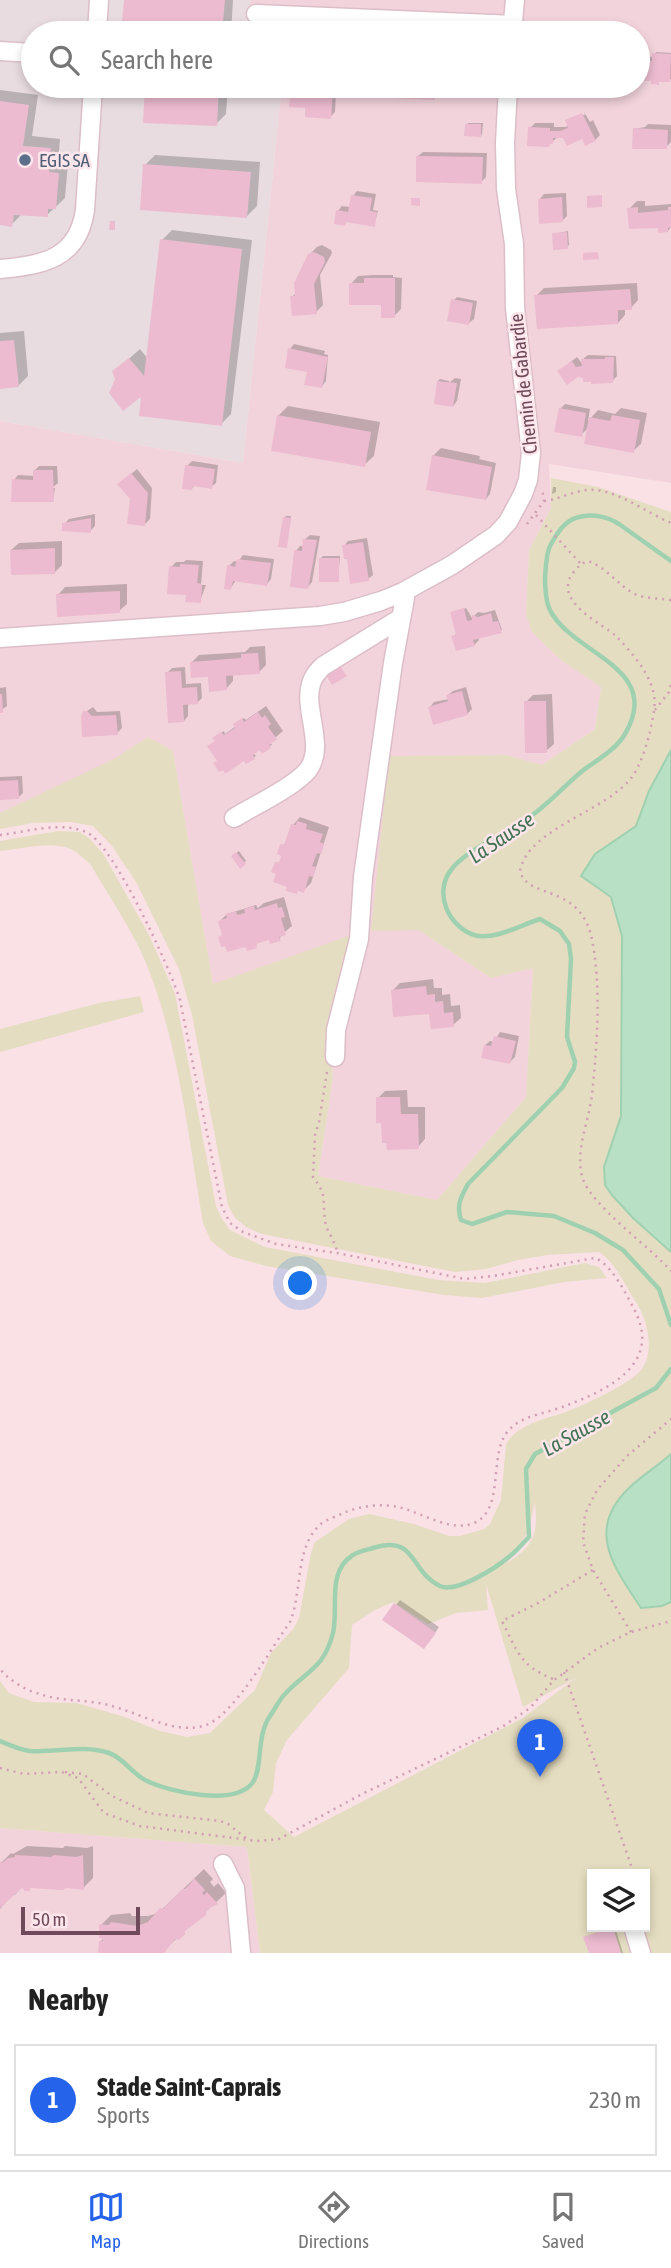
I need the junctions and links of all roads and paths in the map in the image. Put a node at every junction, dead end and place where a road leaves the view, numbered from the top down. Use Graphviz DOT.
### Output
graph roads {
  1 [pos="99,0"];
  2 [pos="515,0"];
  3 [pos="256,14"];
  4 [pos="98,21"];
  5 [pos="376,21"];
  6 [pos="514,21"];
  7 [pos="0,51"];
  8 [pos="21,52"];
  9 [pos="92,98"];
  10 [pos="507,98"];
  11 [pos="0,269"];
  12 [pos="544,501"];
  13 [pos="536,515"];
  14 [pos="671,523"];
  15 [pos="579,562"];
  16 [pos="403,593"];
  17 [pos="671,600"];
  18 [pos="401,618"];
  19 [pos="0,639"];
  20 [pos="671,684"];
  21 [pos="654,710"];
  22 [pos="234,818"];
  23 [pos="0,835"];
  24 [pos="335,1057"];
  25 [pos="337,1253"];
  26 [pos="671,1271"];
  27 [pos="671,1419"];
  28 [pos="593,1570"];
  29 [pos="671,1621"];
  30 [pos="631,1632"];
  31 [pos="0,1669"];
  32 [pos="565,1672"];
  33 [pos="555,1680"];
  34 [pos="0,1768"];
  35 [pos="62,1772"];
  36 [pos="248,1839"];
  37 [pos="223,1864"];
  38 [pos="632,1869"];
  39 [pos="635,1932"];
  40 [pos="241,1953"];
  41 [pos="642,1953"];
  1 -- 4 [label="street"];
  2 -- 6 [label="street"];
  3 -- 5 [label="street"];
  7 -- 8 [label="street"];
  9 -- 11 [label="street"];
  10 -- 16 [label="street, Chemin de Gabardie"];
  12 -- 14 [label="path"];
  13 -- 15 [label="path"];
  15 -- 17 [label="path"];
  15 -- 21 [label="path"];
  16 -- 18 [label="street"];
  16 -- 19 [label="street, Chemin de Gabardie"];
  18 -- 22 [label="street"];
  18 -- 24 [label="street"];
  20 -- 21 [label="path"];
  21 -- 26 [label="path"];
  23 -- 25 [label="path"];
  24 -- 25 [label="path"];
  25 -- 31 [label="path"];
  27 -- 28 [label="path"];
  28 -- 30 [label="path"];
  28 -- 33 [label="path"];
  29 -- 30 [label="path"];
  30 -- 32 [label="path"];
  32 -- 33 [label="path"];
  32 -- 38 [label="path"];
  33 -- 36 [label="path"];
  34 -- 35 [label="path"];
  35 -- 36 [label="path"];
  35 -- 36 [label="path"];
  37 -- 40 [label="street"];
  39 -- 41 [label="street"];
}
